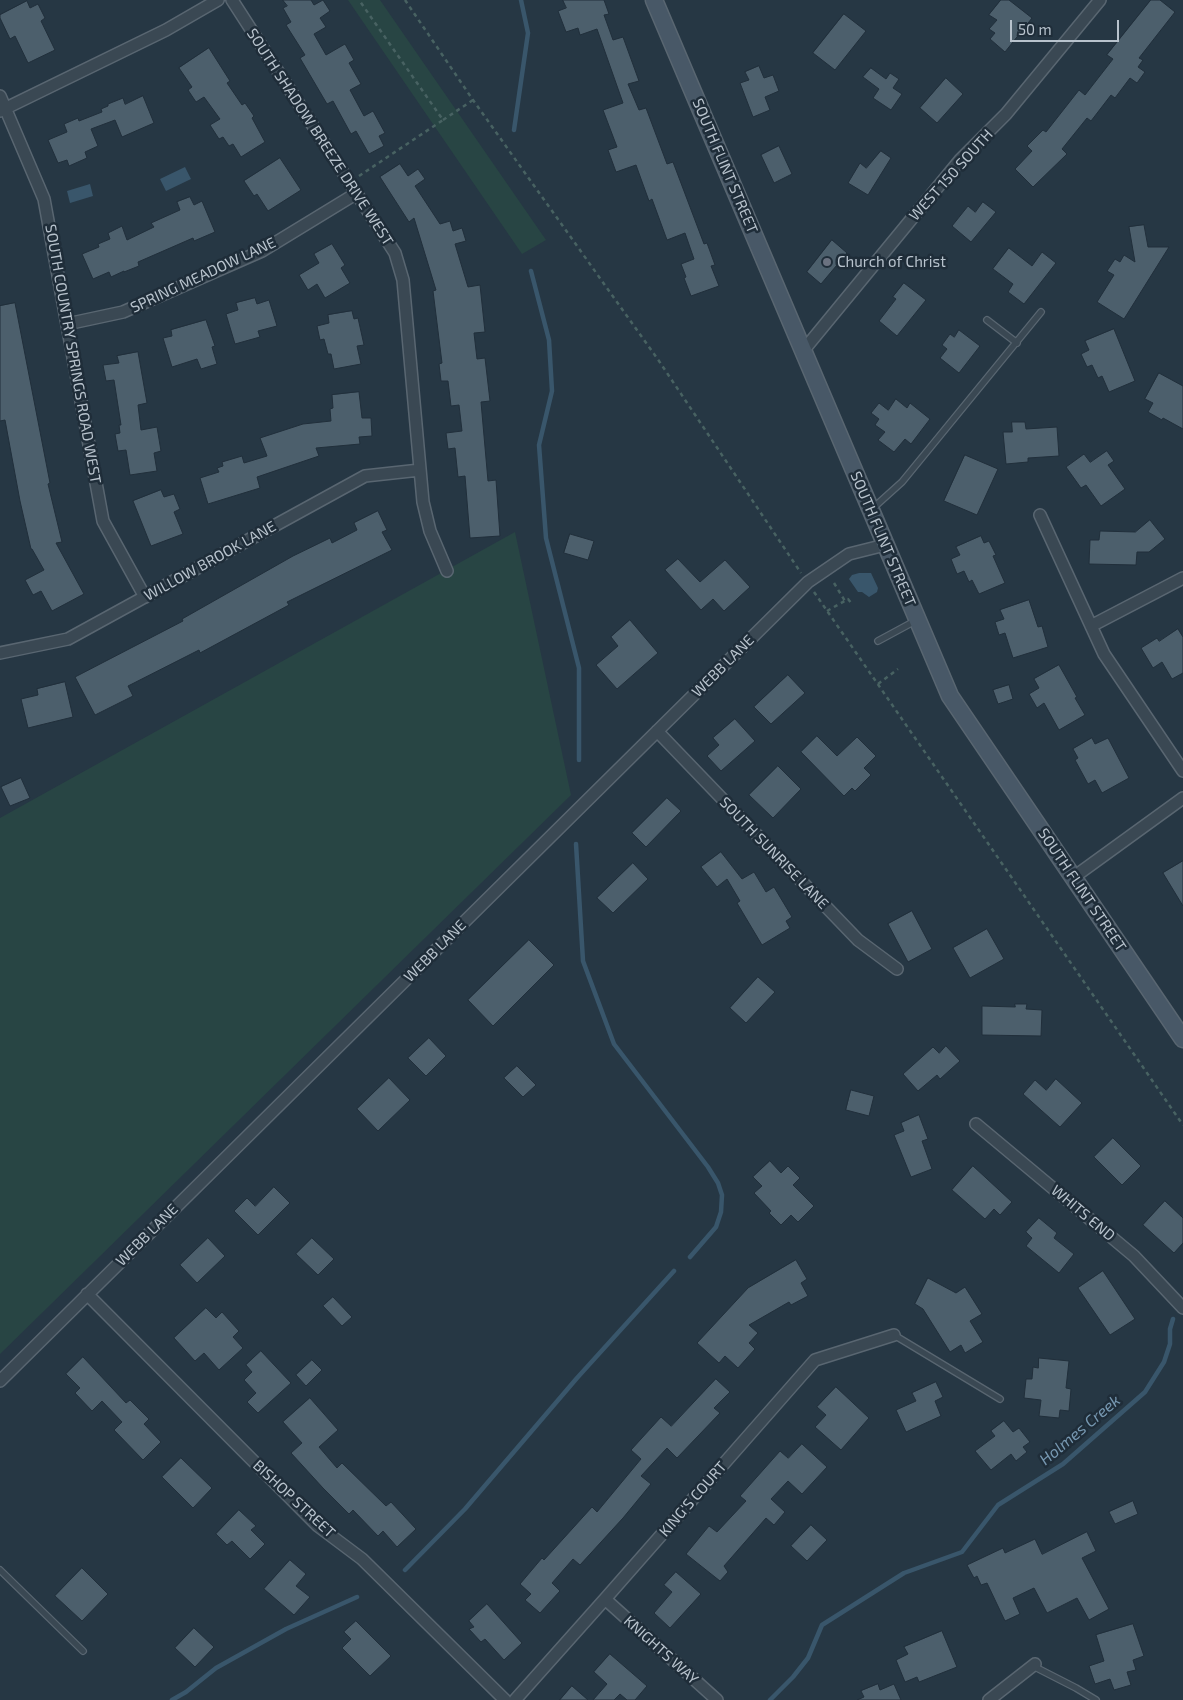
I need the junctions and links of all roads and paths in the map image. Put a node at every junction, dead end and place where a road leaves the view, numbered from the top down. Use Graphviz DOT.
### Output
graph roads {
  1 [pos="218,0"];
  2 [pos="232,0"];
  3 [pos="359,0"];
  4 [pos="405,0"];
  5 [pos="654,0"];
  6 [pos="1100,0"];
  7 [pos="0,96"];
  8 [pos="473,100"];
  9 [pos="3,109"];
  10 [pos="444,120"];
  11 [pos="354,179"];
  12 [pos="357,193"];
  13 [pos="1041,312"];
  14 [pos="987,320"];
  15 [pos="67,324"];
  16 [pos="1017,342"];
  17 [pos="803,350"];
  18 [pos="420,470"];
  19 [pos="871,511"];
  20 [pos="1040,515"];
  21 [pos="885,545"];
  22 [pos="447,571"];
  23 [pos="1183,578"];
  24 [pos="808,582"];
  25 [pos="834,583"];
  26 [pos="145,597"];
  27 [pos="845,601"];
  28 [pos="852,604"];
  29 [pos="827,611"];
  30 [pos="917,620"];
  31 [pos="1091,626"];
  32 [pos="878,640"];
  33 [pos="0,653"];
  34 [pos="898,669"];
  35 [pos="878,684"];
  36 [pos="657,732"];
  37 [pos="1183,771"];
  38 [pos="1183,798"];
  39 [pos="1074,877"];
  40 [pos="897,969"];
  41 [pos="1183,1039"];
  42 [pos="976,1124"];
  43 [pos="1183,1125"];
  44 [pos="87,1294"];
  45 [pos="1183,1308"];
  46 [pos="894,1335"];
  47 [pos="0,1381"];
  48 [pos="1000,1399"];
  49 [pos="0,1570"];
  50 [pos="605,1599"];
  51 [pos="83,1651"];
  52 [pos="1034,1665"];
  53 [pos="505,1700"];
  54 [pos="515,1700"];
  55 [pos="717,1700"];
  56 [pos="989,1700"];
  57 [pos="1096,1700"];
  1 -- 9 [label="street"];
  2 -- 12 [label="street, SOUTH SHADOW BREEZE DRIVE WEST"];
  3 -- 10 [label="path"];
  4 -- 8 [label="path"];
  5 -- 17 [label="main road, SOUTH FLINT STREET"];
  6 -- 17 [label="street, WEST 150 SOUTH"];
  7 -- 9 [label="street, SOUTH COUNTRY SPRINGS ROAD WEST"];
  8 -- 10 [label="path"];
  8 -- 24 [label="path"];
  9 -- 15 [label="street, SOUTH COUNTRY SPRINGS ROAD WEST"];
  10 -- 11 [label="path"];
  12 -- 15 [label="street, SPRING MEADOW LANE"];
  12 -- 18 [label="street, SOUTH SHADOW BREEZE DRIVE WEST"];
  13 -- 16 [label="lane"];
  14 -- 16 [label="lane"];
  15 -- 26 [label="street, SOUTH COUNTRY SPRINGS ROAD WEST"];
  16 -- 19 [label="lane"];
  17 -- 19 [label="main road, SOUTH FLINT STREET"];
  18 -- 22 [label="street, SOUTH SHADOW BREEZE DRIVE WEST"];
  18 -- 26 [label="street, WILLOW BROOK LANE"];
  19 -- 21 [label="main road, SOUTH FLINT STREET"];
  20 -- 31 [label="street"];
  21 -- 24 [label="street, WEBB LANE"];
  21 -- 30 [label="main road, SOUTH FLINT STREET"];
  23 -- 31 [label="street"];
  24 -- 29 [label="path"];
  24 -- 36 [label="street, WEBB LANE"];
  25 -- 27 [label="path"];
  26 -- 33 [label="street, WILLOW BROOK LANE"];
  27 -- 28 [label="path"];
  27 -- 29 [label="path"];
  29 -- 35 [label="path"];
  30 -- 32 [label="lane"];
  30 -- 39 [label="main road, SOUTH FLINT STREET"];
  31 -- 37 [label="street"];
  34 -- 35 [label="path"];
  35 -- 43 [label="path"];
  36 -- 40 [label="street, SOUTH SUNRISE LANE"];
  36 -- 44 [label="street, WEBB LANE"];
  38 -- 39 [label="street"];
  39 -- 41 [label="main road, SOUTH FLINT STREET"];
  42 -- 45 [label="street, WHITS END"];
  44 -- 47 [label="street, WEBB LANE"];
  44 -- 53 [label="street, BISHOP STREET"];
  46 -- 48 [label="lane"];
  46 -- 50 [label="street, KING'S COURT"];
  49 -- 51 [label="lane"];
  50 -- 54 [label="street, KING'S COURT"];
  50 -- 55 [label="street, KNIGHTS WAY"];
  52 -- 56 [label="street"];
  52 -- 57 [label="lane"];
}
